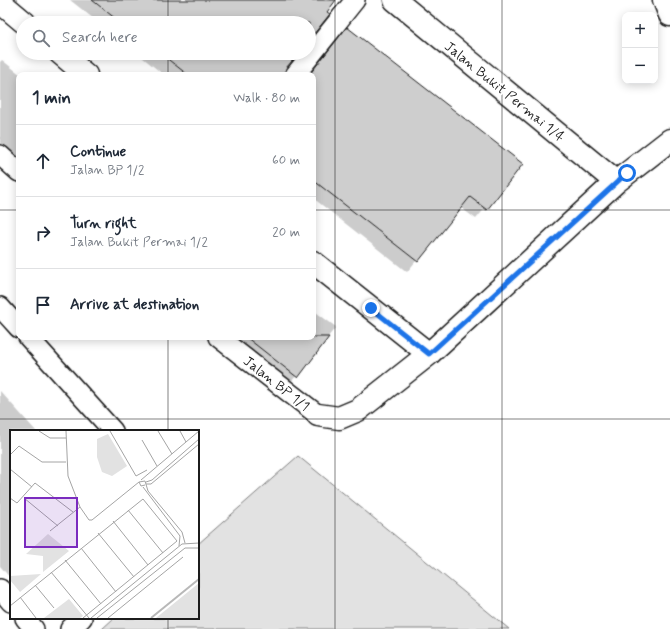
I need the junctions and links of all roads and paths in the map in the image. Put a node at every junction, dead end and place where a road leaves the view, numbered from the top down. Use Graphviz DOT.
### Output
graph roads {
  1 [pos="355,0"];
  2 [pos="395,0"];
  3 [pos="664,0"];
  4 [pos="0,2"];
  5 [pos="670,15"];
  6 [pos="17,16"];
  7 [pos="316,49"];
  8 [pos="68,60"];
  9 [pos="307,60"];
  10 [pos="82,72"];
  11 [pos="297,72"];
  12 [pos="670,140"];
  13 [pos="0,155"];
  14 [pos="16,169"];
  15 [pos="616,182"];
  16 [pos="316,264"];
  17 [pos="0,307"];
  18 [pos="16,325"];
  19 [pos="31,340"];
  20 [pos="222,340"];
  21 [pos="429,354"];
  22 [pos="318,414"];
  23 [pos="112,430"];
  24 [pos="0,589"];
  25 [pos="10,601"];
  26 [pos="26,619"];
  27 [pos="81,619"];
  28 [pos="34,629"];
  29 [pos="70,629"];
  1 -- 7 [label="lane"];
  2 -- 15 [label="street, Jalan Bukit Permai 1/4"];
  3 -- 5 [label="street"];
  4 -- 6 [label="street"];
  8 -- 10 [label="street"];
  9 -- 11 [label="lane"];
  12 -- 15 [label="street"];
  13 -- 14 [label="lane"];
  15 -- 21 [label="street"];
  16 -- 21 [label="street"];
  17 -- 18 [label="lane"];
  19 -- 23 [label="lane"];
  20 -- 22 [label="lane, Jalan BP 1/1"];
  21 -- 22 [label="street"];
  24 -- 25 [label="lane"];
  26 -- 28 [label="lane"];
  27 -- 29 [label="lane"];
}
